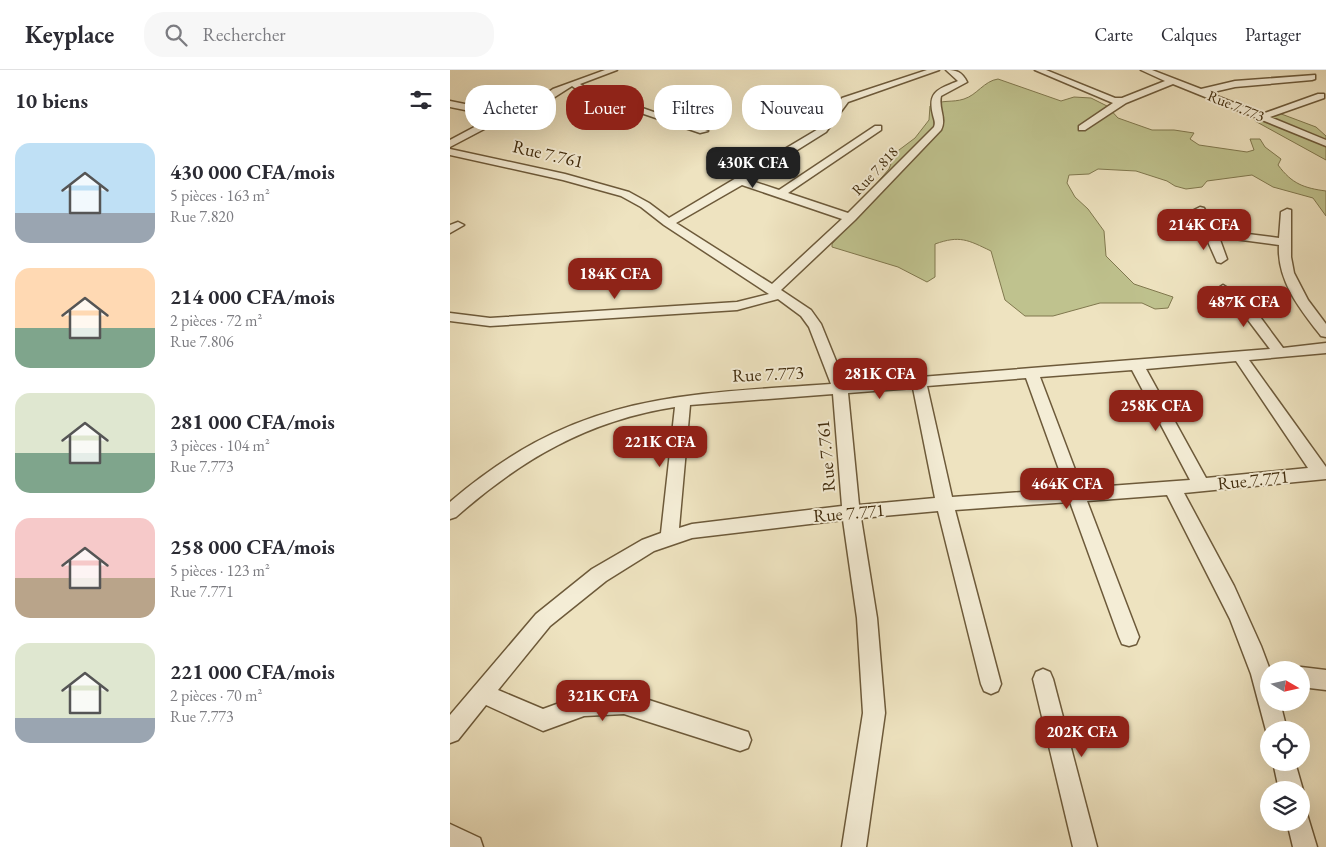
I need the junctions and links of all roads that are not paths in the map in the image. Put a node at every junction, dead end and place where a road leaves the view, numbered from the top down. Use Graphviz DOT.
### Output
graph roads {
  1 [pos="613,70"];
  2 [pos="936,70"];
  3 [pos="950,70"];
  4 [pos="1039,70"];
  5 [pos="1145,70"];
  6 [pos="1312,77"];
  7 [pos="1173,82"];
  8 [pos="573,83"];
  9 [pos="556,91"];
  10 [pos="1201,92"];
  11 [pos="1321,96"];
  12 [pos="1123,101"];
  13 [pos="450,104"];
  14 [pos="465,107"];
  15 [pos="1262,117"];
  16 [pos="878,128"];
  17 [pos="1082,128"];
  18 [pos="476,130"];
  19 [pos="703,131"];
  20 [pos="1326,143"];
  21 [pos="450,144"];
  22 [pos="450,152"];
  23 [pos="741,181"];
  24 [pos="780,194"];
  25 [pos="1200,210"];
  26 [pos="1288,212"];
  27 [pos="851,218"];
  28 [pos="668,222"];
  29 [pos="1212,234"];
  30 [pos="1286,242"];
  31 [pos="1221,259"];
  32 [pos="1223,289"];
  33 [pos="776,293"];
  34 [pos="450,317"];
  35 [pos="1326,333"];
  36 [pos="1326,348"];
  37 [pos="1280,353"];
  38 [pos="1240,356"];
  39 [pos="1137,365"];
  40 [pos="1031,373"];
  41 [pos="920,382"];
  42 [pos="840,388"];
  43 [pos="683,400"];
  44 [pos="1323,473"];
  45 [pos="1201,485"];
  46 [pos="1172,488"];
  47 [pos="1078,495"];
  48 [pos="945,504"];
  49 [pos="450,512"];
  50 [pos="851,513"];
  51 [pos="669,539"];
  52 [pos="1129,637"];
  53 [pos="1260,661"];
  54 [pos="1310,678"];
  55 [pos="1043,679"];
  56 [pos="1326,680"];
  57 [pos="991,684"];
  58 [pos="482,693"];
  59 [pos="450,732"];
  60 [pos="740,740"];
  61 [pos="1301,831"];
  62 [pos="450,836"];
  63 [pos="471,847"];
  64 [pos="854,847"];
  65 [pos="1085,847"];
  66 [pos="1305,847"];
  1 -- 8 [label="street"];
  2 -- 23 [label="street"];
  3 -- 27 [label="street, Rue 7.818"];
  4 -- 12 [label="street"];
  5 -- 7 [label="street, Rue 7.773"];
  6 -- 10 [label="street"];
  7 -- 10 [label="street, Rue 7.773"];
  7 -- 12 [label="street"];
  8 -- 9 [label="street"];
  8 -- 19 [label="street"];
  10 -- 15 [label="street, Rue 7.773"];
  11 -- 15 [label="street"];
  12 -- 17 [label="street"];
  13 -- 14 [label="street"];
  15 -- 20 [label="street, Rue 7.773"];
  16 -- 24 [label="street"];
  18 -- 21 [label="street"];
  22 -- 28 [label="street, Rue 7.761"];
  23 -- 24 [label="street"];
  23 -- 28 [label="street"];
  24 -- 27 [label="street"];
  25 -- 29 [label="street"];
  26 -- 30 [label="street"];
  27 -- 33 [label="street, Rue 7.818"];
  28 -- 33 [label="street, Rue 7.761"];
  29 -- 30 [label="street"];
  29 -- 31 [label="street"];
  30 -- 35 [label="street"];
  32 -- 37 [label="street"];
  33 -- 34 [label="street"];
  33 -- 42 [label="street, Rue 7.761"];
  36 -- 37 [label="street, Rue 7.773"];
  37 -- 38 [label="street, Rue 7.773"];
  38 -- 39 [label="street, Rue 7.773"];
  38 -- 44 [label="street"];
  39 -- 40 [label="street, Rue 7.773"];
  39 -- 45 [label="street"];
  40 -- 41 [label="street, Rue 7.773"];
  40 -- 47 [label="street"];
  41 -- 42 [label="street, Rue 7.773"];
  41 -- 48 [label="street"];
  42 -- 43 [label="street, Rue 7.773"];
  42 -- 50 [label="street, Rue 7.761"];
  43 -- 49 [label="street, Rue 7.773"];
  43 -- 51 [label="street"];
  44 -- 45 [label="street, Rue 7.771"];
  45 -- 46 [label="street, Rue 7.771"];
  46 -- 47 [label="street, Rue 7.771"];
  46 -- 53 [label="street"];
  47 -- 48 [label="street, Rue 7.771"];
  47 -- 52 [label="street"];
  48 -- 50 [label="street, Rue 7.771"];
  48 -- 57 [label="street"];
  50 -- 51 [label="street, Rue 7.771"];
  50 -- 64 [label="street, Rue 7.761"];
  51 -- 58 [label="street, Rue 7.771"];
  54 -- 56 [label="street"];
  55 -- 65 [label="street"];
  58 -- 59 [label="street, Rue 7.771"];
  58 -- 60 [label="street"];
  61 -- 66 [label="street"];
  62 -- 63 [label="street"];
}
